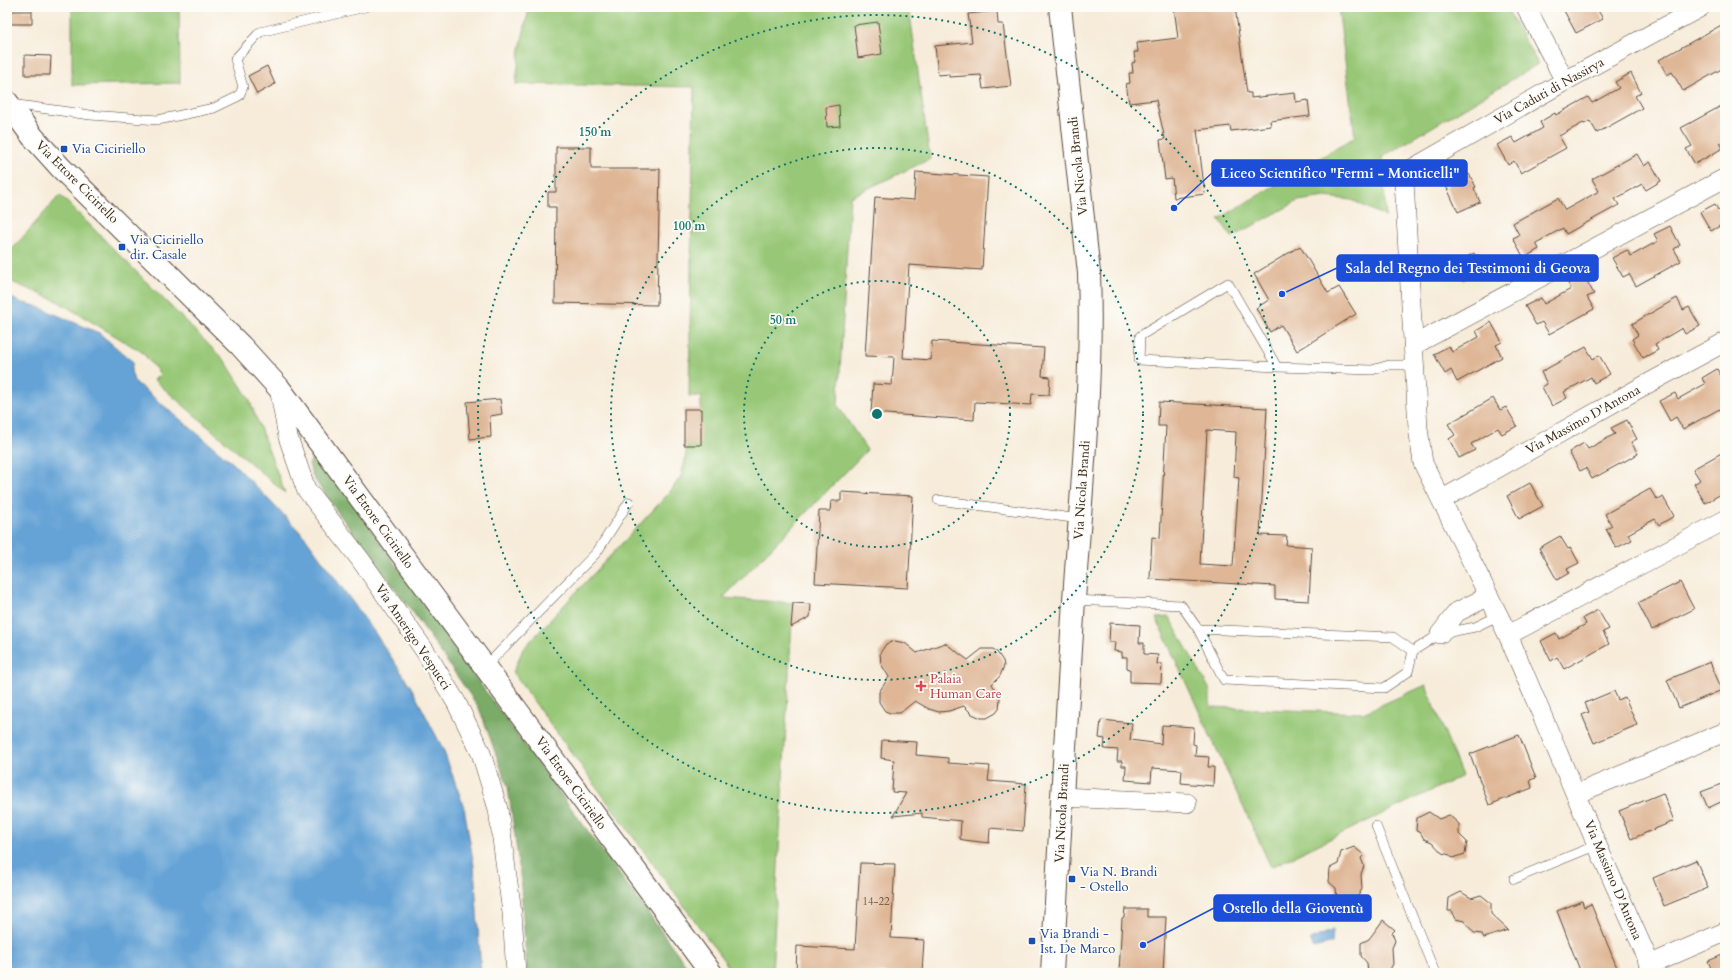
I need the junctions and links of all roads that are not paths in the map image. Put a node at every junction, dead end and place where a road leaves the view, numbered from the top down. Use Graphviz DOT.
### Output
graph roads {
  1 [pos="365,7"];
  2 [pos="1060,7"];
  3 [pos="1526,7"];
  4 [pos="1701,7"];
  5 [pos="1565,81"];
  6 [pos="7,103"];
  7 [pos="1725,178"];
  8 [pos="1404,180"];
  9 [pos="1725,342"];
  10 [pos="1414,344"];
  11 [pos="1415,365"];
  12 [pos="1277,367"];
  13 [pos="279,388"];
  14 [pos="938,500"];
  15 [pos="1441,500"];
  16 [pos="629,502"];
  17 [pos="1080,519"];
  18 [pos="1725,520"];
  19 [pos="1488,596"];
  20 [pos="1074,600"];
  21 [pos="1498,616"];
  22 [pos="1198,629"];
  23 [pos="1440,634"];
  24 [pos="1508,635"];
  25 [pos="1413,650"];
  26 [pos="485,667"];
  27 [pos="1725,732"];
  28 [pos="1576,794"];
  29 [pos="1062,797"];
  30 [pos="1187,803"];
  31 [pos="1376,826"];
  32 [pos="1597,845"];
  33 [pos="1514,879"];
  34 [pos="1725,932"];
  35 [pos="1650,969"];
  36 [pos="516,973"];
  37 [pos="711,973"];
  38 [pos="1052,973"];
  39 [pos="1435,973"];
  1 -- 6 [label="lane"];
  2 -- 17 [label="street, Via Nicola Brandi"];
  3 -- 5 [label="street"];
  4 -- 5 [label="street, Via Caduti di Nassirya"];
  5 -- 8 [label="street, Via Caduti di Nassirya"];
  6 -- 13 [label="street, Via Ettore Ciciriello"];
  7 -- 10 [label="street"];
  8 -- 10 [label="street, Via Massimo D'Antona"];
  9 -- 15 [label="street, Via Massimo D'Antona"];
  10 -- 11 [label="street, Via Massimo D'Antona"];
  11 -- 12 [label="lane"];
  11 -- 15 [label="street, Via Massimo D'Antona"];
  12 -- 12 [label="lane"];
  13 -- 26 [label="street, Via Ettore Ciciriello"];
  13 -- 36 [label="street, Via Amerigo Vespucci"];
  14 -- 17 [label="lane"];
  15 -- 19 [label="street, Via Massimo D'Antona"];
  16 -- 26 [label="lane"];
  17 -- 20 [label="street, Via Nicola Brandi"];
  18 -- 24 [label="street"];
  19 -- 21 [label="street, Via Massimo D'Antona"];
  19 -- 23 [label="street"];
  20 -- 22 [label="lane"];
  20 -- 29 [label="street, Via Nicola Brandi"];
  21 -- 23 [label="lane"];
  21 -- 24 [label="street, Via Massimo D'Antona"];
  22 -- 25 [label="lane"];
  22 -- 25 [label="lane"];
  23 -- 25 [label="lane"];
  24 -- 28 [label="street, Via Massimo D'Antona"];
  26 -- 37 [label="street, Via Ettore Ciciriello"];
  27 -- 28 [label="street"];
  28 -- 32 [label="street, Via Massimo D'Antona"];
  29 -- 30 [label="street"];
  29 -- 38 [label="street, Via Nicola Brandi"];
  31 -- 39 [label="lane"];
  32 -- 33 [label="lane"];
  32 -- 35 [label="street, Via Massimo D'Antona"];
  34 -- 35 [label="street, Via Massimo D'Antona"];
}
